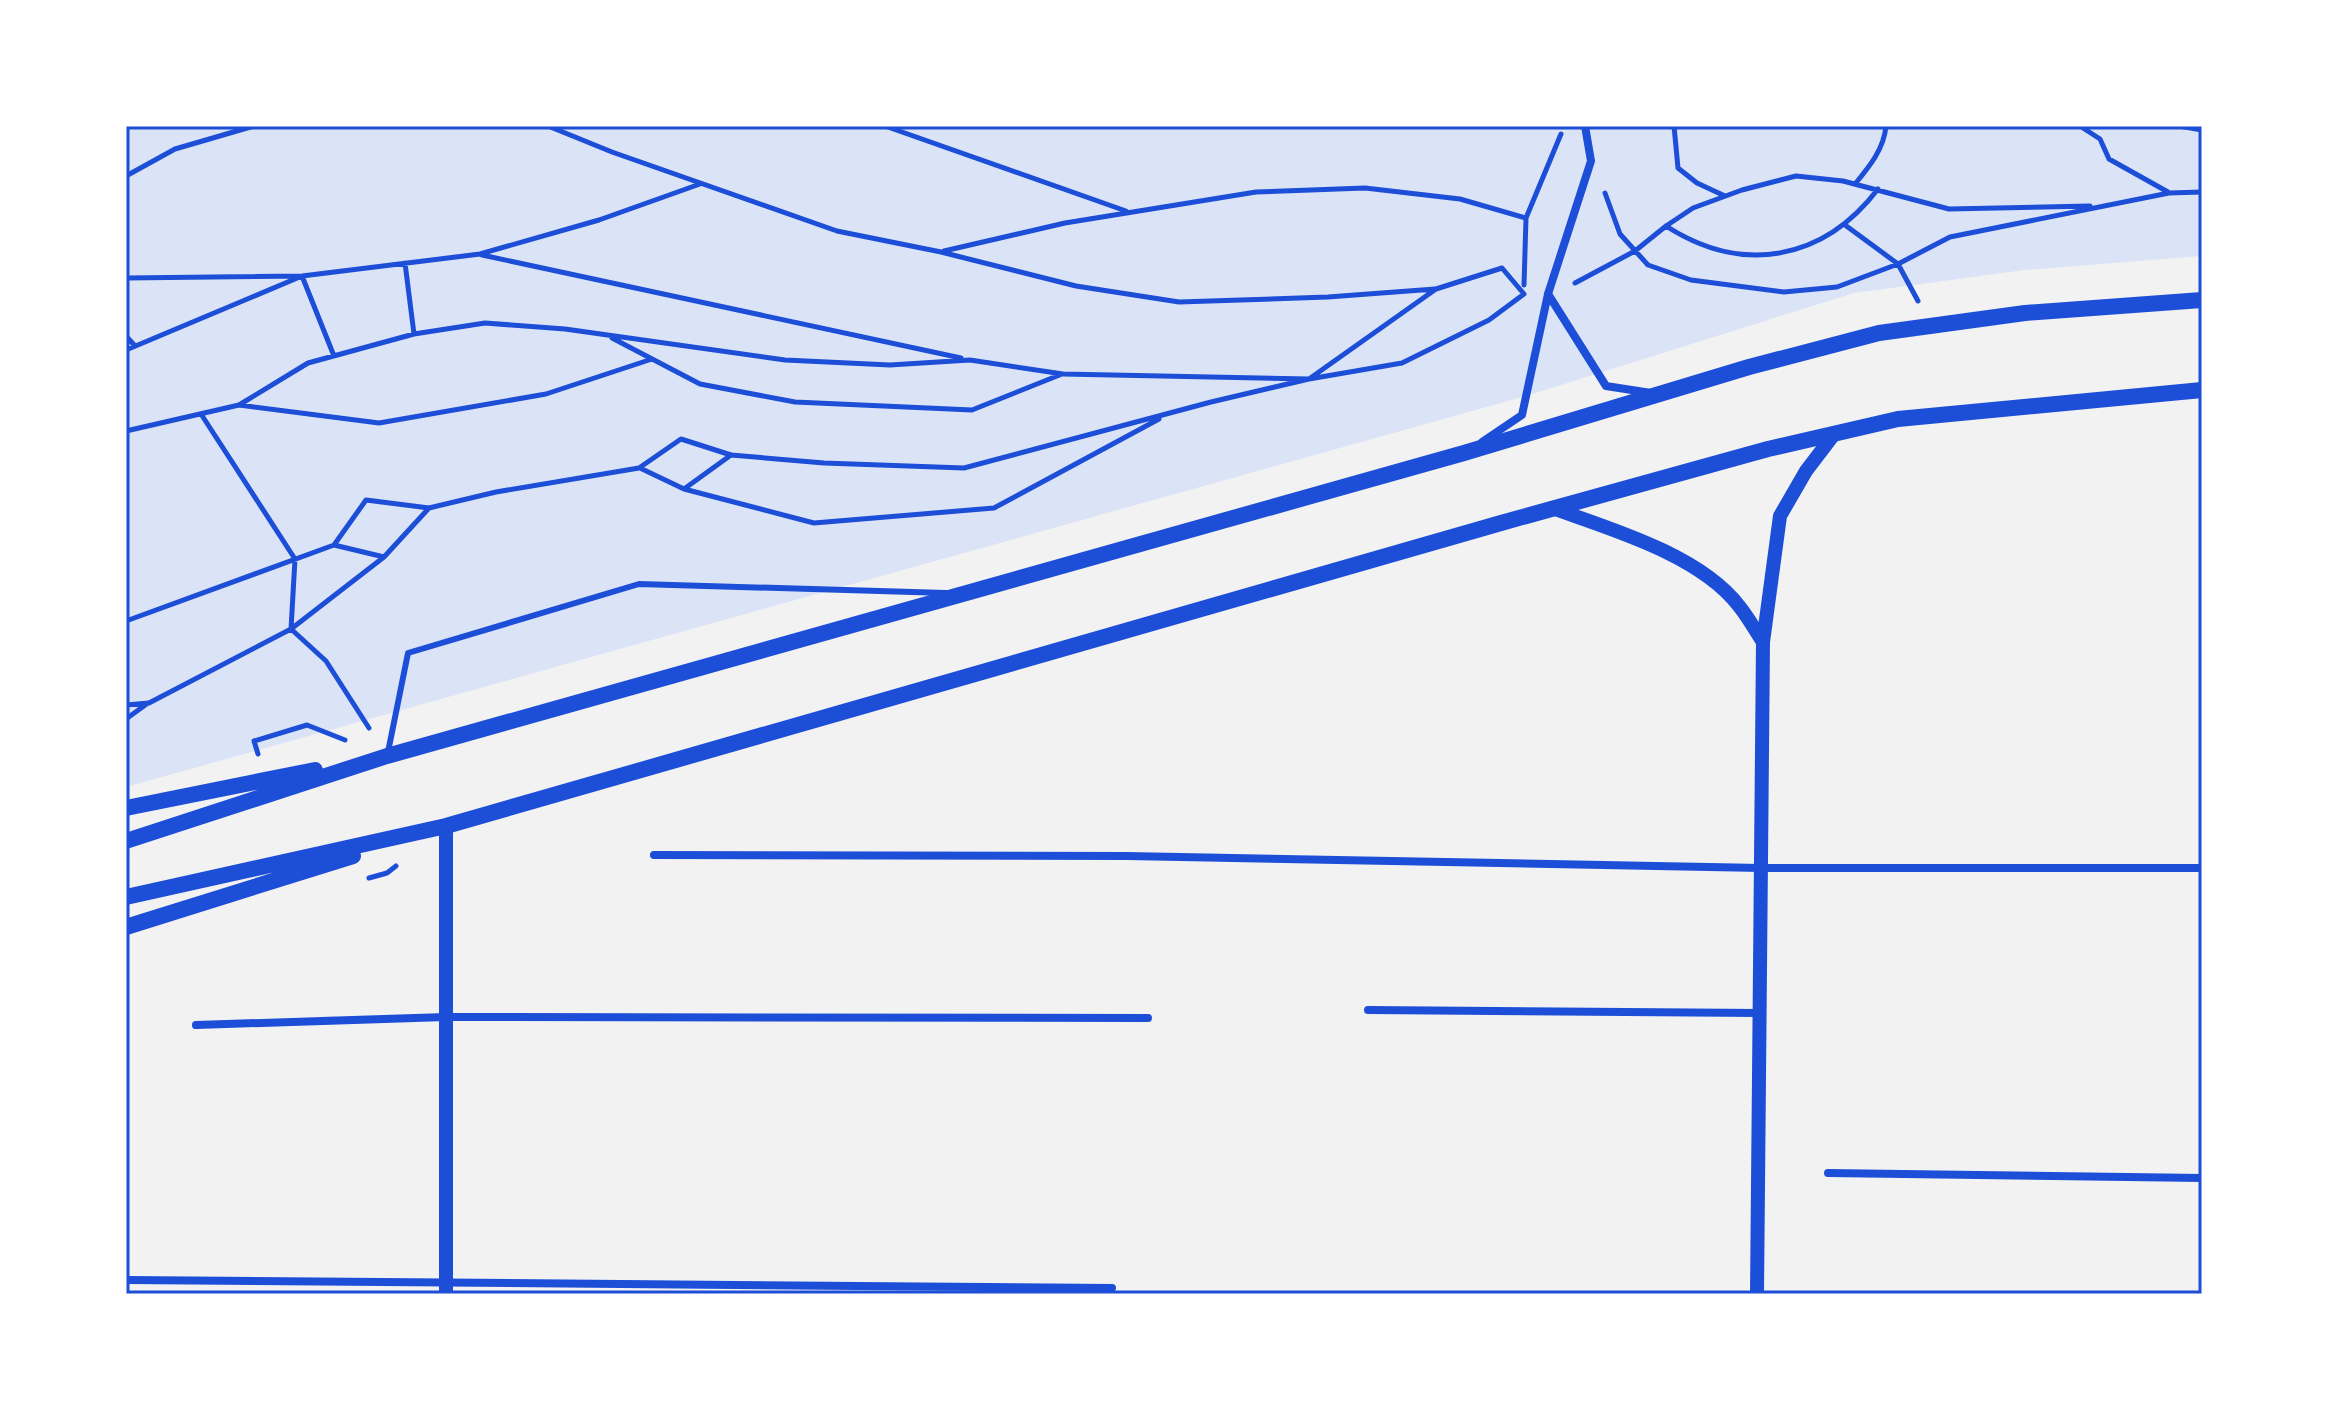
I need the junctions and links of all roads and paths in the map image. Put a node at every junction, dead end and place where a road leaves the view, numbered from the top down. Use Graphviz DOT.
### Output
graph roads {
  1 [pos="254,126"];
  2 [pos="548,126"];
  3 [pos="885,126"];
  4 [pos="1564,126"];
  5 [pos="1585,126"];
  6 [pos="1674,126"];
  7 [pos="1886,126"];
  8 [pos="2080,126"];
  9 [pos="2179,126"];
  10 [pos="2202,130"];
  11 [pos="126,176"];
  12 [pos="701,183"];
  13 [pos="1855,184"];
  14 [pos="1878,189"];
  15 [pos="1604,191"];
  16 [pos="2202,192"];
  17 [pos="2169,193"];
  18 [pos="1726,196"];
  19 [pos="2103,206"];
  20 [pos="1129,212"];
  21 [pos="1526,218"];
  22 [pos="1845,225"];
  23 [pos="1666,226"];
  24 [pos="1635,251"];
  25 [pos="941,252"];
  26 [pos="480,254"];
  27 [pos="405,263"];
  28 [pos="1898,264"];
  29 [pos="302,276"];
  30 [pos="126,278"];
  31 [pos="1436,289"];
  32 [pos="1524,294"];
  33 [pos="1548,294"];
  34 [pos="2202,300"];
  35 [pos="1932,326"];
  36 [pos="414,334"];
  37 [pos="126,336"];
  38 [pos="608,336"];
  39 [pos="135,346"];
  40 [pos="126,350"];
  41 [pos="334,356"];
  42 [pos="653,359"];
  43 [pos="970,360"];
  44 [pos="1063,374"];
  45 [pos="1309,379"];
  46 [pos="2202,390"];
  47 [pos="1659,394"];
  48 [pos="239,405"];
  49 [pos="201,413"];
  50 [pos="1168,414"];
  51 [pos="126,431"];
  52 [pos="1835,433"];
  53 [pos="1464,453"];
  54 [pos="731,455"];
  55 [pos="639,468"];
  56 [pos="684,489"];
  57 [pos="429,508"];
  58 [pos="1552,508"];
  59 [pos="334,545"];
  60 [pos="384,557"];
  61 [pos="295,559"];
  62 [pos="965,594"];
  63 [pos="126,621"];
  64 [pos="291,629"];
  65 [pos="1763,642"];
  66 [pos="149,703"];
  67 [pos="126,705"];
  68 [pos="126,719"];
  69 [pos="307,725"];
  70 [pos="254,741"];
  71 [pos="387,756"];
  72 [pos="126,808"];
  73 [pos="446,826"];
  74 [pos="126,841"];
  75 [pos="654,855"];
  76 [pos="1761,868"];
  77 [pos="2202,868"];
  78 [pos="126,897"];
  79 [pos="126,927"];
  80 [pos="1368,1010"];
  81 [pos="1760,1013"];
  82 [pos="446,1017"];
  83 [pos="1148,1018"];
  84 [pos="196,1025"];
  85 [pos="1828,1173"];
  86 [pos="2202,1178"];
  87 [pos="126,1280"];
  88 [pos="446,1288"];
  89 [pos="1112,1288"];
  90 [pos="1757,1294"];
  1 -- 11 [label="path"];
  2 -- 12 [label="path"];
  3 -- 20 [label="path"];
  4 -- 21 [label="path"];
  5 -- 33 [label="street"];
  6 -- 18 [label="path"];
  7 -- 13 [label="path"];
  8 -- 17 [label="path"];
  9 -- 10 [label="path"];
  12 -- 25 [label="path"];
  12 -- 26 [label="path"];
  13 -- 14 [label="path"];
  13 -- 18 [label="path"];
  14 -- 19 [label="path"];
  14 -- 22 [label="path"];
  15 -- 24 [label="path"];
  16 -- 17 [label="path"];
  17 -- 19 [label="path"];
  18 -- 23 [label="path"];
  19 -- 28 [label="path"];
  20 -- 21 [label="path"];
  20 -- 25 [label="path"];
  21 -- 32 [label="path"];
  22 -- 23 [label="path"];
  22 -- 28 [label="path"];
  23 -- 24 [label="path"];
  24 -- 28 [label="path"];
  24 -- 33 [label="path"];
  25 -- 31 [label="path"];
  26 -- 27 [label="path"];
  26 -- 43 [label="path"];
  27 -- 29 [label="path"];
  27 -- 36 [label="path"];
  28 -- 35 [label="path"];
  29 -- 30 [label="path"];
  29 -- 39 [label="path"];
  29 -- 41 [label="path"];
  31 -- 32 [label="path"];
  31 -- 45 [label="path"];
  32 -- 45 [label="path"];
  33 -- 47 [label="street"];
  33 -- 53 [label="street"];
  34 -- 35 [label="main road"];
  35 -- 47 [label="main road"];
  36 -- 38 [label="path"];
  36 -- 41 [label="path"];
  37 -- 39 [label="path"];
  38 -- 42 [label="path"];
  38 -- 43 [label="path"];
  39 -- 40 [label="path"];
  41 -- 48 [label="path"];
  42 -- 44 [label="path"];
  42 -- 48 [label="path"];
  43 -- 44 [label="path"];
  44 -- 45 [label="path"];
  45 -- 50 [label="path"];
  46 -- 52 [label="main road"];
  47 -- 53 [label="main road"];
  48 -- 49 [label="path"];
  49 -- 51 [label="path"];
  49 -- 61 [label="path"];
  50 -- 54 [label="path"];
  50 -- 56 [label="path"];
  52 -- 58 [label="main road"];
  52 -- 65 [label="street"];
  53 -- 62 [label="main road"];
  54 -- 55 [label="path"];
  54 -- 56 [label="path"];
  55 -- 56 [label="path"];
  55 -- 57 [label="path"];
  57 -- 59 [label="path"];
  57 -- 60 [label="path"];
  58 -- 65 [label="street"];
  58 -- 73 [label="main road"];
  59 -- 60 [label="path"];
  59 -- 61 [label="path"];
  60 -- 64 [label="path"];
  61 -- 63 [label="path"];
  61 -- 64 [label="path"];
  62 -- 71 [label="main road"];
  62 -- 71 [label="lane"];
  64 -- 66 [label="path"];
  64 -- 71 [label="path"];
  65 -- 76 [label="street"];
  66 -- 67 [label="path"];
  66 -- 68 [label="path"];
  69 -- 70 [label="path"];
  71 -- 72 [label="main road"];
  71 -- 74 [label="main road"];
  73 -- 78 [label="main road"];
  73 -- 79 [label="main road"];
  73 -- 82 [label="street"];
  75 -- 76 [label="street"];
  76 -- 77 [label="street"];
  76 -- 81 [label="street"];
  80 -- 81 [label="street"];
  81 -- 90 [label="street"];
  82 -- 83 [label="street"];
  82 -- 84 [label="street"];
  82 -- 88 [label="street"];
  85 -- 86 [label="street"];
  87 -- 88 [label="street"];
  88 -- 89 [label="street"];
}
